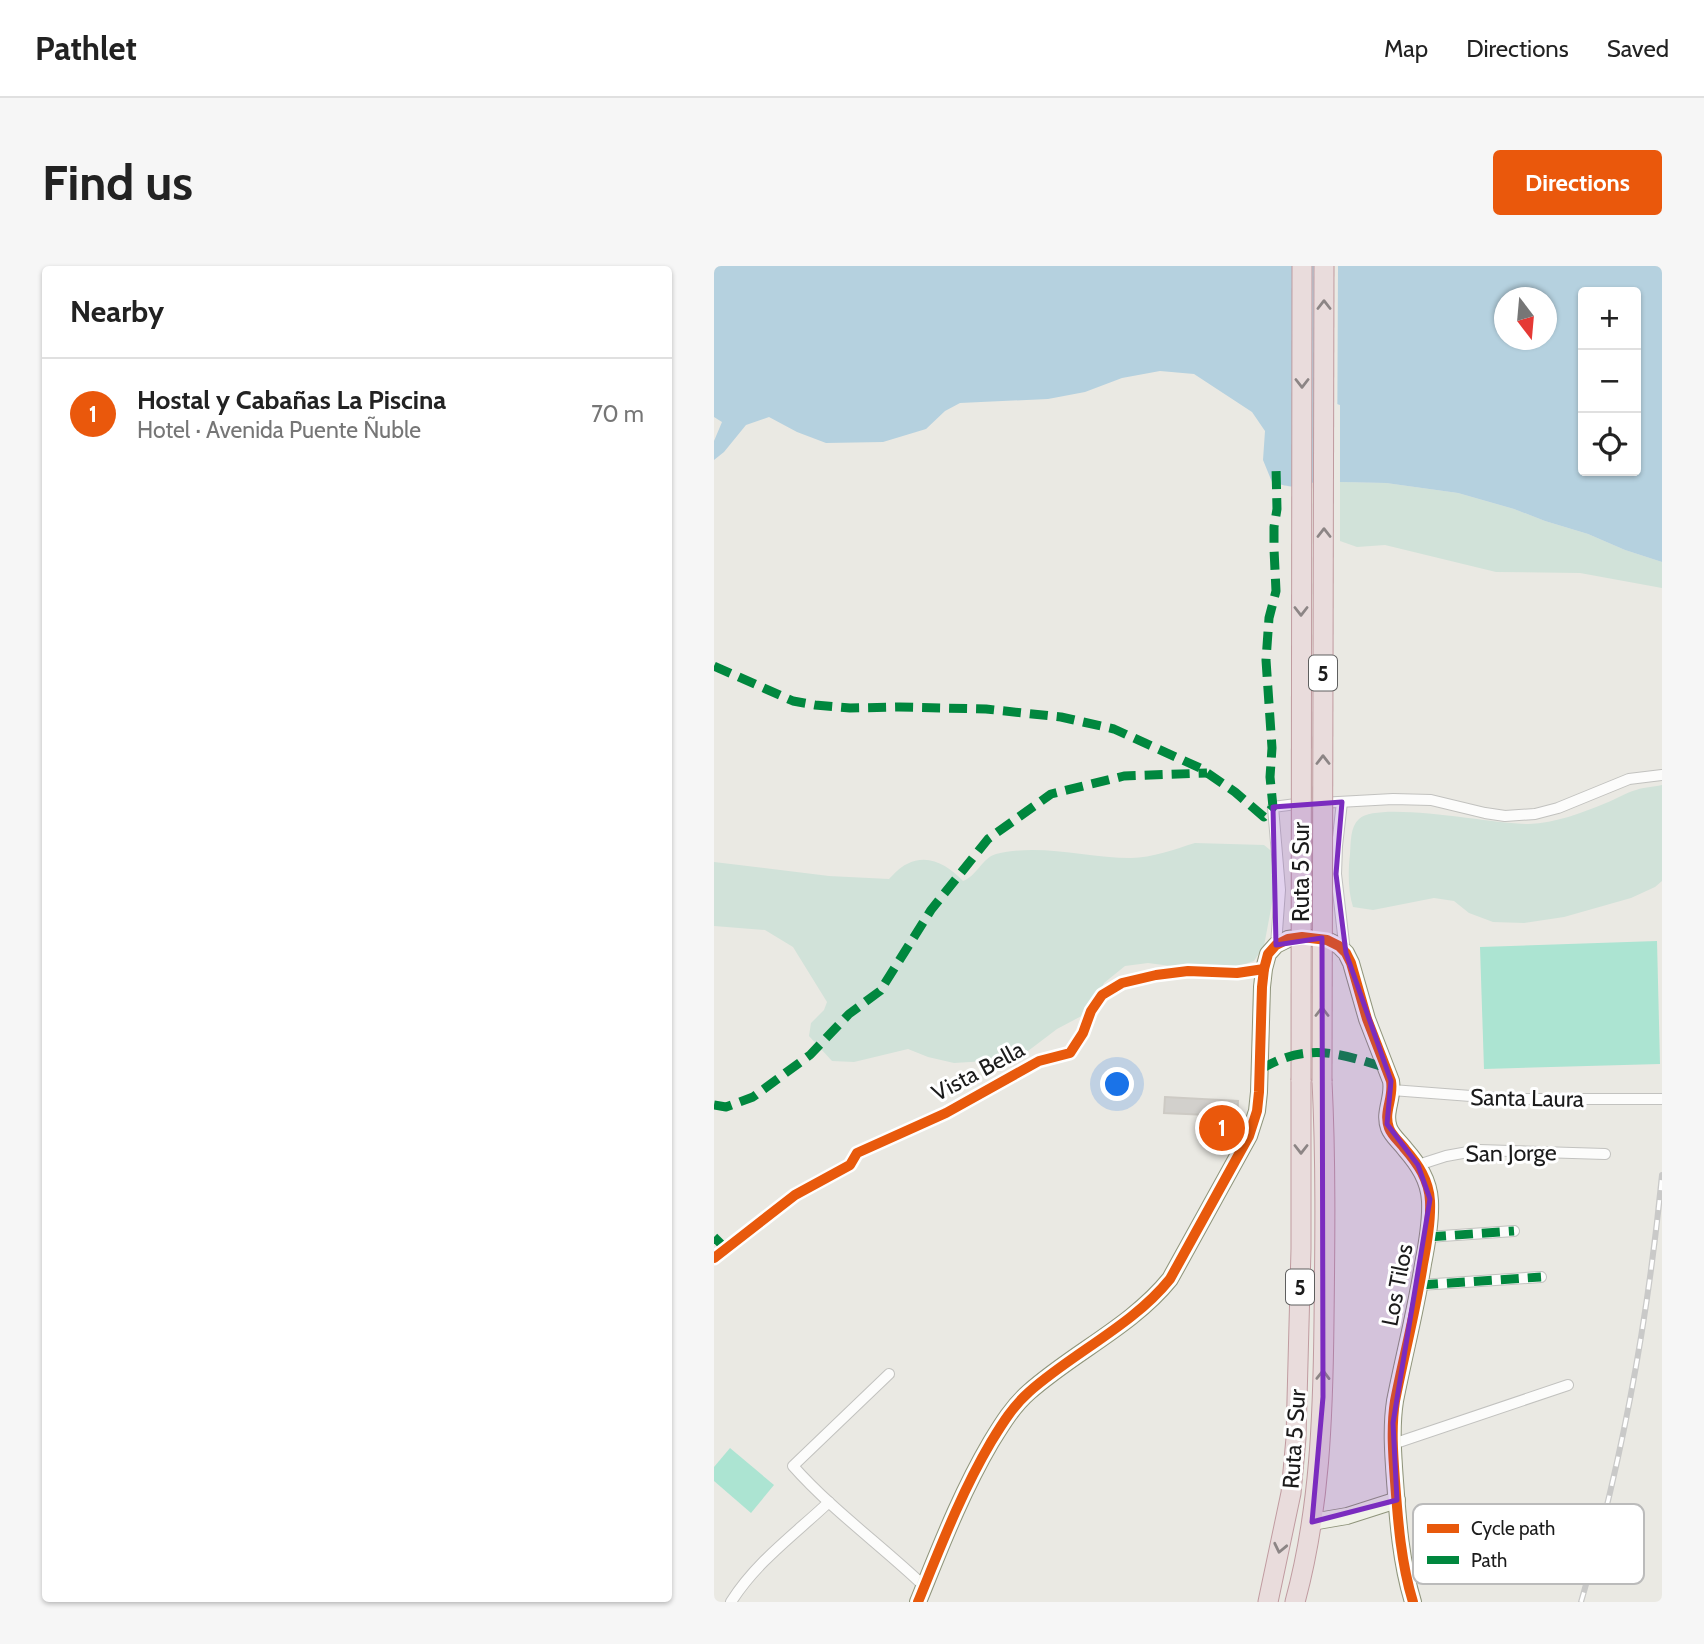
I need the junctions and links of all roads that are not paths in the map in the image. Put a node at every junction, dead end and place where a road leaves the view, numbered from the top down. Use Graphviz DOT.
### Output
graph roads {
  1 [pos="1302,266"];
  2 [pos="1324,266"];
  3 [pos="1662,775"];
  4 [pos="1342,802"];
  5 [pos="1276,945"];
  6 [pos="1346,953"];
  7 [pos="1264,969"];
  8 [pos="1392,1090"];
  9 [pos="1662,1099"];
  10 [pos="1605,1154"];
  11 [pos="1418,1165"];
  12 [pos="1514,1231"];
  13 [pos="1428,1237"];
  14 [pos="714,1258"];
  15 [pos="1541,1277"];
  16 [pos="1420,1285"];
  17 [pos="889,1374"];
  18 [pos="1567,1385"];
  19 [pos="1393,1444"];
  20 [pos="1397,1500"];
  21 [pos="829,1502"];
  22 [pos="1312,1521"];
  23 [pos="925,1586"];
  24 [pos="731,1602"];
  25 [pos="918,1602"];
  26 [pos="1268,1602"];
  27 [pos="1295,1602"];
  28 [pos="1413,1602"];
  1 -- 26 [label="highway, Ruta 5 Sur / 5, one-way, bridge"];
  22 -- 2 [label="highway, Ruta 5 Sur / 5, one-way, bridge"];
  3 -- 4 [label="street"];
  4 -- 5 [label="street"];
  4 -- 6 [label="street"];
  5 -- 6 [label="street"];
  5 -- 7 [label="street"];
  6 -- 8 [label="street"];
  7 -- 14 [label="street, Vista Bella"];
  7 -- 23 [label="street"];
  8 -- 9 [label="street, Santa Laura"];
  8 -- 11 [label="street, Los Tilos"];
  10 -- 11 [label="street, San Jorge"];
  11 -- 13 [label="street, Los Tilos"];
  12 -- 13 [label="street"];
  13 -- 16 [label="street, Los Tilos"];
  15 -- 16 [label="street"];
  16 -- 19 [label="street, Los Tilos"];
  17 -- 21 [label="street"];
  18 -- 19 [label="street"];
  19 -- 20 [label="street, Los Tilos"];
  20 -- 22 [label="street"];
  20 -- 28 [label="street, Los Tilos"];
  21 -- 23 [label="street"];
  21 -- 24 [label="street"];
  22 -- 27 [label="highway, Ruta 5 Sur / 5"];
  23 -- 25 [label="street"];
}
